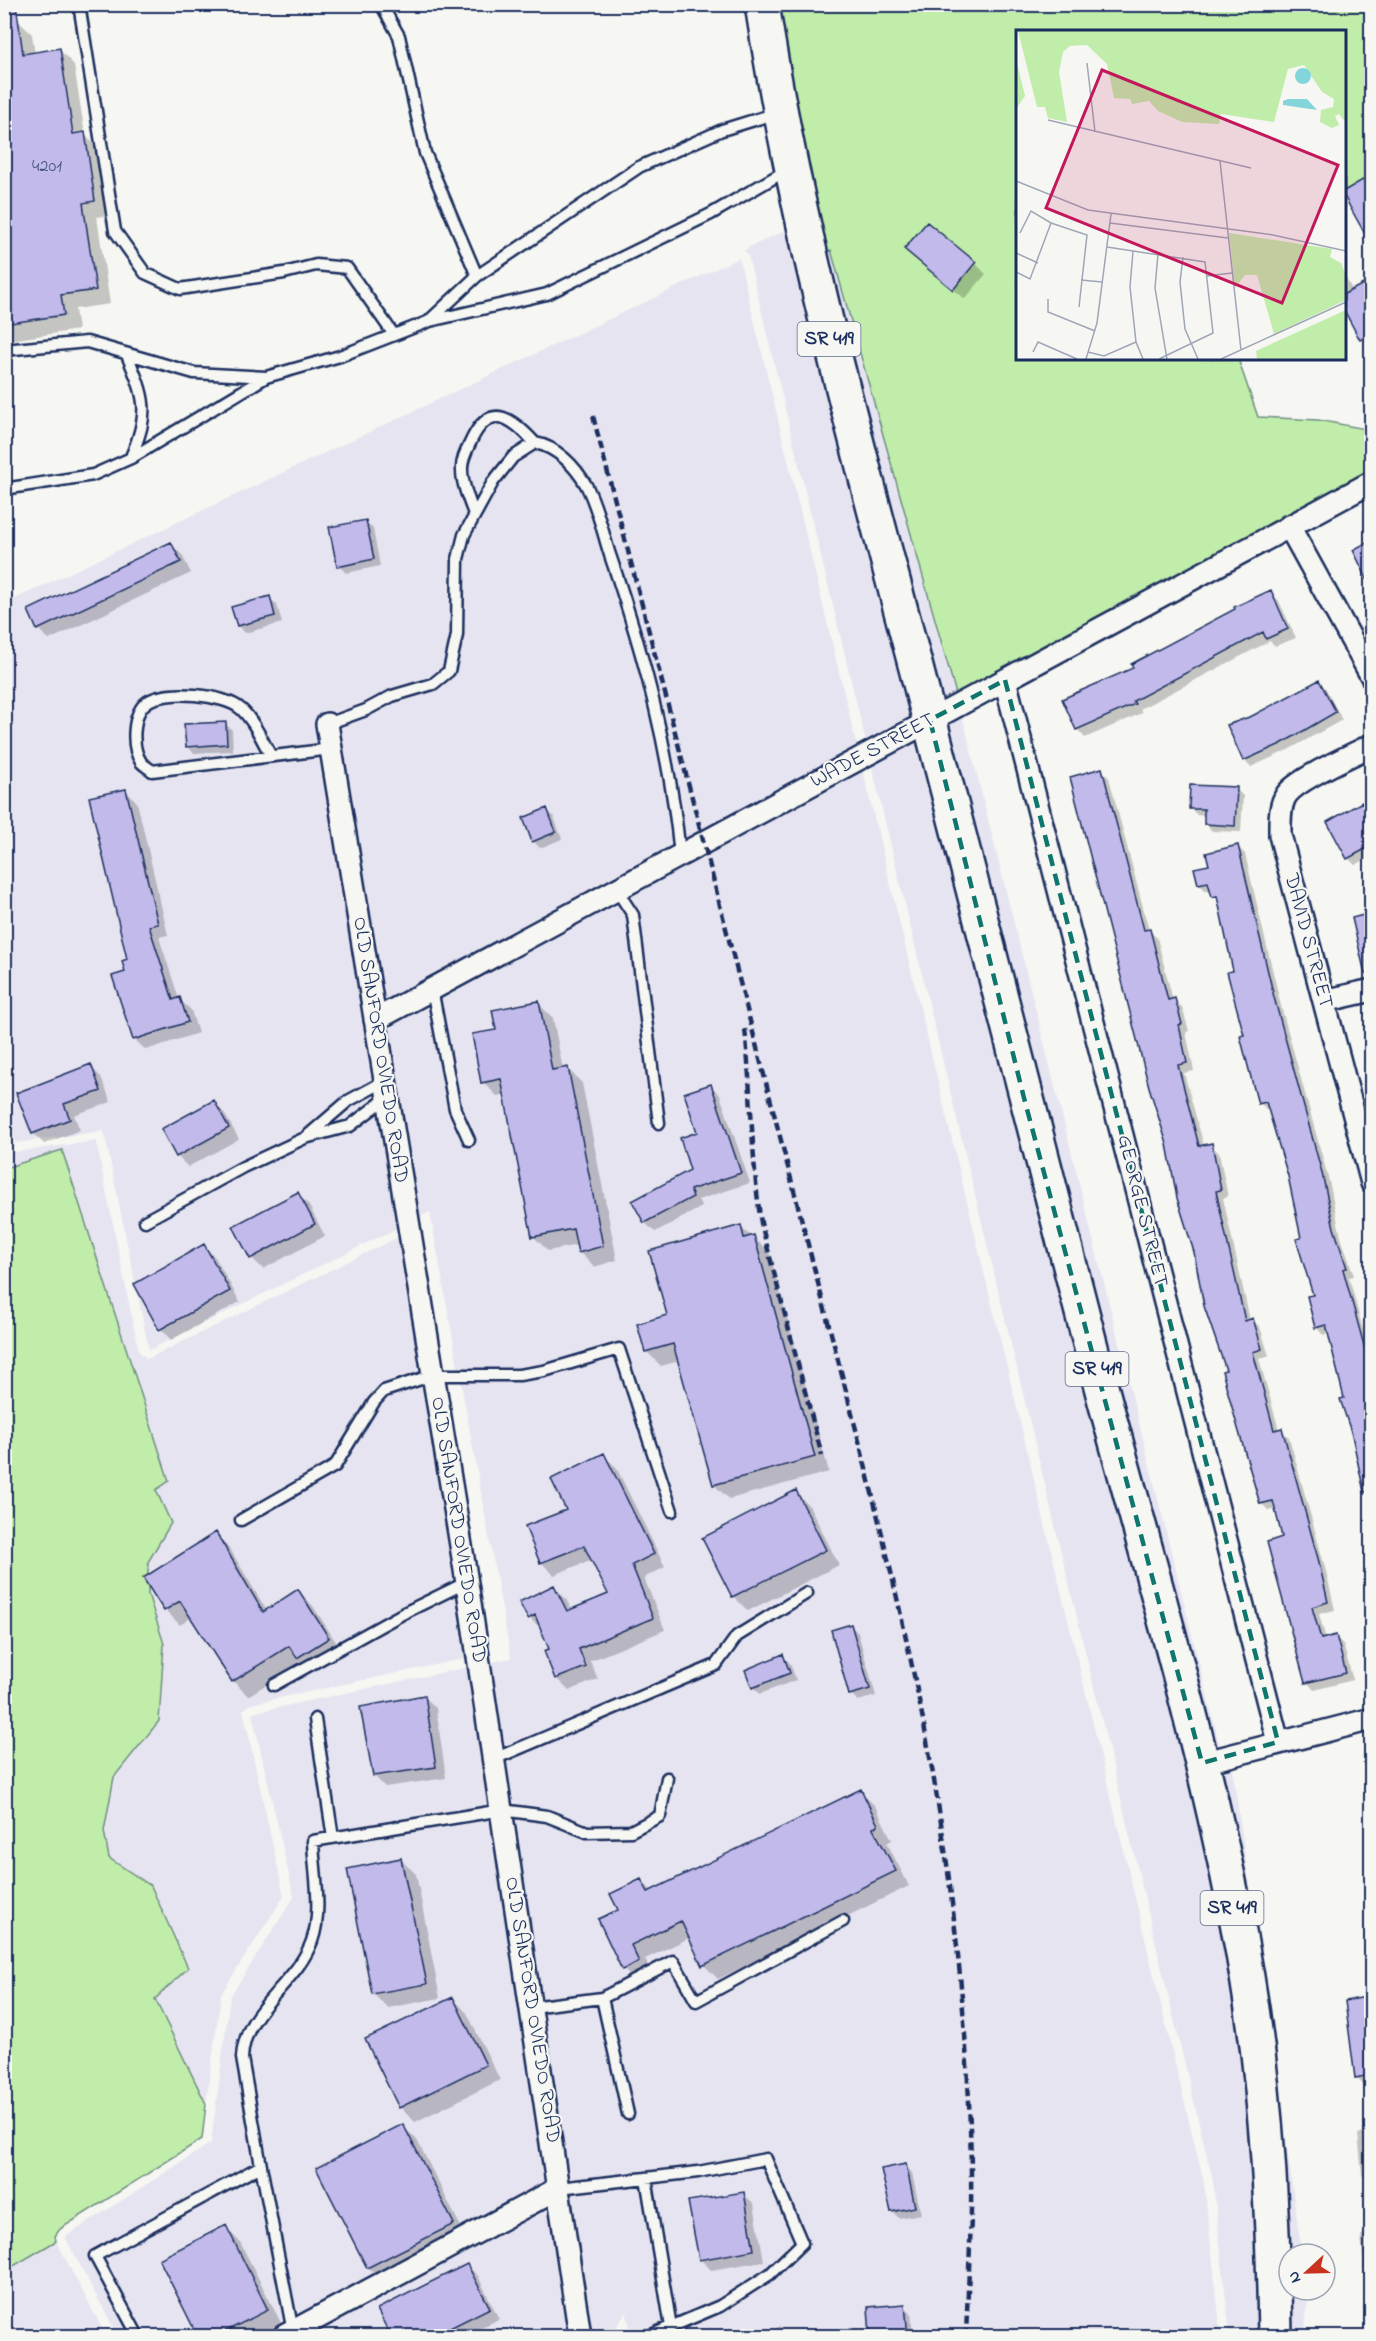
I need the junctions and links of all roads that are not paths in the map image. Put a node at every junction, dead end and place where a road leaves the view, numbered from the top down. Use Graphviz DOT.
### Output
graph roads {
  1 [pos="79,4"];
  2 [pos="381,4"];
  3 [pos="762,4"];
  4 [pos="780,112"];
  5 [pos="792,167"];
  6 [pos="477,276"];
  7 [pos="430,321"];
  8 [pos="394,335"];
  9 [pos="4,350"];
  10 [pos="127,355"];
  11 [pos="266,377"];
  12 [pos="535,443"];
  13 [pos="131,458"];
  14 [pos="1371,482"];
  15 [pos="4,489"];
  16 [pos="474,514"];
  17 [pos="1289,526"];
  18 [pos="1371,677"];
  19 [pos="1005,680"];
  20 [pos="930,720"];
  21 [pos="327,724"];
  22 [pos="1371,745"];
  23 [pos="331,749"];
  24 [pos="271,756"];
  25 [pos="680,855"];
  26 [pos="616,889"];
  27 [pos="432,989"];
  28 [pos="1371,990"];
  29 [pos="1324,1001"];
  30 [pos="375,1020"];
  31 [pos="386,1089"];
  32 [pos="659,1123"];
  33 [pos="305,1138"];
  34 [pos="470,1140"];
  35 [pos="1371,1183"];
  36 [pos="145,1221"];
  37 [pos="433,1375"];
  38 [pos="672,1511"];
  39 [pos="242,1520"];
  40 [pos="467,1582"];
  41 [pos="807,1593"];
  42 [pos="274,1685"];
  43 [pos="315,1719"];
  44 [pos="1371,1719"];
  45 [pos="1278,1742"];
  46 [pos="494,1759"];
  47 [pos="1202,1763"];
  48 [pos="667,1778"];
  49 [pos="502,1810"];
  50 [pos="333,1838"];
  51 [pos="843,1921"];
  52 [pos="602,1998"];
  53 [pos="531,2007"];
  54 [pos="628,2114"];
  55 [pos="261,2166"];
  56 [pos="646,2178"];
  57 [pos="559,2188"];
  58 [pos="671,2327"];
  59 [pos="288,2334"];
  60 [pos="138,2337"];
  61 [pos="579,2337"];
  62 [pos="649,2337"];
  63 [pos="1275,2337"];
  1 -- 8 [label="lane"];
  2 -- 6 [label="lane"];
  3 -- 4 [label="main road, SR 419"];
  4 -- 5 [label="main road, SR 419"];
  4 -- 6 [label="lane"];
  5 -- 7 [label="lane"];
  5 -- 20 [label="main road, SR 419"];
  6 -- 7 [label="lane"];
  7 -- 8 [label="lane"];
  8 -- 11 [label="lane"];
  9 -- 10 [label="lane"];
  10 -- 11 [label="lane"];
  10 -- 13 [label="lane"];
  11 -- 13 [label="lane"];
  12 -- 16 [label="lane"];
  12 -- 16 [label="lane"];
  12 -- 25 [label="lane"];
  13 -- 15 [label="lane"];
  14 -- 17 [label="street, WADE STREET"];
  16 -- 21 [label="lane"];
  17 -- 18 [label="street"];
  17 -- 19 [label="street, WADE STREET"];
  19 -- 20 [label="street, WADE STREET"];
  19 -- 45 [label="street, GEORGE STREET"];
  20 -- 25 [label="street, WADE STREET"];
  20 -- 47 [label="main road, SR 419"];
  21 -- 23 [label="street, OLD SANFORD OVIEDO ROAD"];
  22 -- 29 [label="street, DAVID STREET"];
  23 -- 24 [label="lane"];
  23 -- 30 [label="street, OLD SANFORD OVIEDO ROAD"];
  24 -- 24 [label="lane"];
  25 -- 26 [label="street, WADE STREET"];
  26 -- 27 [label="street, WADE STREET"];
  26 -- 32 [label="lane"];
  27 -- 30 [label="street, WADE STREET"];
  27 -- 34 [label="lane"];
  28 -- 29 [label="street"];
  29 -- 35 [label="street, DAVID STREET"];
  30 -- 31 [label="street, OLD SANFORD OVIEDO ROAD"];
  31 -- 33 [label="lane"];
  31 -- 33 [label="lane"];
  31 -- 37 [label="street, OLD SANFORD OVIEDO ROAD"];
  33 -- 36 [label="lane"];
  37 -- 38 [label="lane"];
  37 -- 39 [label="lane"];
  37 -- 40 [label="street, OLD SANFORD OVIEDO ROAD"];
  40 -- 42 [label="lane"];
  40 -- 46 [label="street, OLD SANFORD OVIEDO ROAD"];
  41 -- 46 [label="lane"];
  43 -- 50 [label="lane"];
  44 -- 45 [label="street"];
  45 -- 47 [label="street"];
  46 -- 49 [label="street, OLD SANFORD OVIEDO ROAD"];
  47 -- 63 [label="main road, SR 419"];
  48 -- 49 [label="lane"];
  49 -- 50 [label="lane"];
  49 -- 53 [label="street, OLD SANFORD OVIEDO ROAD"];
  50 -- 55 [label="lane"];
  51 -- 52 [label="lane"];
  52 -- 53 [label="lane"];
  52 -- 54 [label="lane"];
  53 -- 57 [label="street, OLD SANFORD OVIEDO ROAD"];
  55 -- 59 [label="lane"];
  55 -- 60 [label="lane"];
  56 -- 57 [label="lane"];
  56 -- 58 [label="lane"];
  56 -- 58 [label="lane"];
  57 -- 59 [label="street"];
  57 -- 61 [label="street, OLD SANFORD OVIEDO ROAD"];
  58 -- 62 [label="lane"];
}
